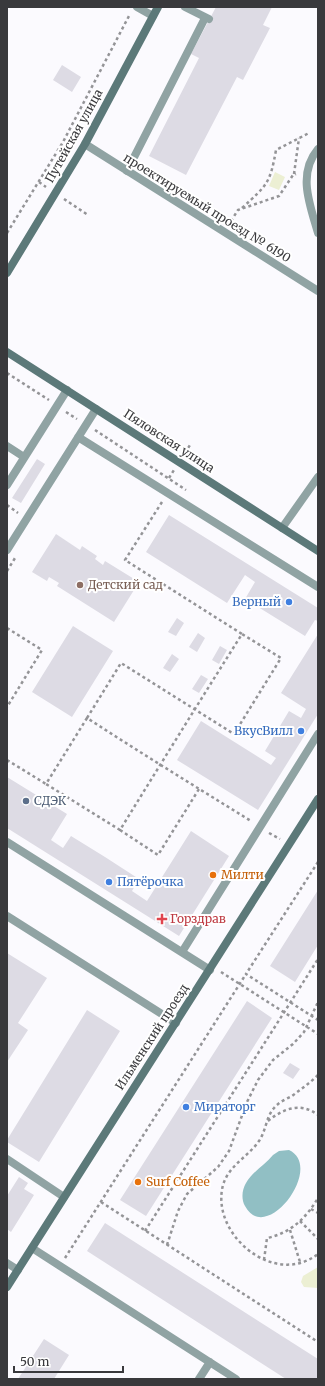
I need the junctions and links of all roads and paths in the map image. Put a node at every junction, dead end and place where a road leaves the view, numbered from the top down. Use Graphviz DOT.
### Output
graph roads {
  1 [pos="134,7"];
  2 [pos="137,7"];
  3 [pos="158,7"];
  4 [pos="185,7"];
  5 [pos="153,16"];
  6 [pos="309,133"];
  7 [pos="299,138"];
  8 [pos="85,144"];
  9 [pos="318,149"];
  10 [pos="308,169"];
  11 [pos="127,171"];
  12 [pos="293,175"];
  13 [pos="242,208"];
  14 [pos="231,221"];
  15 [pos="7,233"];
  16 [pos="318,233"];
  17 [pos="7,273"];
  18 [pos="318,291"];
  19 [pos="7,352"];
  20 [pos="7,373"];
  21 [pos="67,390"];
  22 [pos="57,406"];
  23 [pos="96,408"];
  24 [pos="86,424"];
  25 [pos="78,437"];
  26 [pos="7,446"];
  27 [pos="24,457"];
  28 [pos="318,476"];
  29 [pos="175,482"];
  30 [pos="7,485"];
  31 [pos="188,491"];
  32 [pos="168,493"];
  33 [pos="282,528"];
  34 [pos="7,550"];
  35 [pos="318,551"];
  36 [pos="318,587"];
  37 [pos="7,628"];
  38 [pos="242,634"];
  39 [pos="7,707"];
  40 [pos="195,710"];
  41 [pos="87,718"];
  42 [pos="318,734"];
  43 [pos="7,760"];
  44 [pos="161,765"];
  45 [pos="46,784"];
  46 [pos="199,789"];
  47 [pos="318,800"];
  48 [pos="260,827"];
  49 [pos="120,830"];
  50 [pos="7,842"];
  51 [pos="289,845"];
  52 [pos="318,862"];
  53 [pos="7,916"];
  54 [pos="182,952"];
  55 [pos="318,959"];
  56 [pos="211,968"];
  57 [pos="246,974"];
  58 [pos="240,984"];
  59 [pos="291,1002"];
  60 [pos="318,1002"];
  61 [pos="284,1012"];
  62 [pos="312,1016"];
  63 [pos="318,1020"];
  64 [pos="176,1023"];
  65 [pos="307,1027"];
  66 [pos="318,1034"];
  67 [pos="318,1075"];
  68 [pos="318,1115"];
  69 [pos="268,1122"];
  70 [pos="7,1159"];
  71 [pos="64,1197"];
  72 [pos="318,1198"];
  73 [pos="100,1202"];
  74 [pos="311,1209"];
  75 [pos="318,1213"];
  76 [pos="300,1221"];
  77 [pos="290,1230"];
  78 [pos="145,1231"];
  79 [pos="318,1239"];
  80 [pos="167,1245"];
  81 [pos="32,1248"];
  82 [pos="318,1254"];
  83 [pos="264,1260"];
  84 [pos="300,1262"];
  85 [pos="7,1263"];
  86 [pos="60,1266"];
  87 [pos="18,1270"];
  88 [pos="7,1287"];
  89 [pos="318,1342"];
  90 [pos="210,1362"];
  91 [pos="199,1379"];
  92 [pos="236,1379"];
  1 -- 15 [label="path"];
  2 -- 5 [label="street"];
  3 -- 5 [label="street, Путейская улица"];
  4 -- 11 [label="street"];
  5 -- 8 [label="street, Путейская улица"];
  6 -- 7 [label="path"];
  7 -- 12 [label="path"];
  7 -- 13 [label="path"];
  8 -- 11 [label="street, проектируемый проезд № 6190"];
  8 -- 17 [label="street, Путейская улица"];
  9 -- 10 [label="street"];
  10 -- 12 [label="path"];
  10 -- 16 [label="street"];
  11 -- 18 [label="street, проектируемый проезд № 6190"];
  12 -- 13 [label="path"];
  13 -- 14 [label="path"];
  19 -- 21 [label="street, Пяловская улица"];
  20 -- 22 [label="path"];
  21 -- 22 [label="street"];
  21 -- 23 [label="street, Пяловская улица"];
  22 -- 24 [label="path"];
  22 -- 27 [label="street"];
  23 -- 24 [label="street"];
  23 -- 33 [label="street, Пяловская улица"];
  24 -- 25 [label="street"];
  24 -- 29 [label="path"];
  25 -- 32 [label="street"];
  25 -- 34 [label="street"];
  26 -- 27 [label="street"];
  27 -- 30 [label="street"];
  28 -- 33 [label="street"];
  29 -- 31 [label="path"];
  29 -- 32 [label="path"];
  32 -- 36 [label="street"];
  32 -- 38 [label="path"];
  33 -- 35 [label="street, Пяловская улица"];
  37 -- 39 [label="path"];
  38 -- 40 [label="path"];
  38 -- 40 [label="path"];
  40 -- 41 [label="path"];
  40 -- 44 [label="path"];
  41 -- 44 [label="path"];
  41 -- 45 [label="path"];
  42 -- 48 [label="street"];
  43 -- 45 [label="path"];
  44 -- 46 [label="path"];
  44 -- 49 [label="path"];
  45 -- 49 [label="path"];
  46 -- 48 [label="path"];
  46 -- 49 [label="path"];
  47 -- 51 [label="street, Ильменский проезд"];
  48 -- 51 [label="path"];
  48 -- 54 [label="street"];
  50 -- 54 [label="street"];
  51 -- 56 [label="street, Ильменский проезд"];
  52 -- 57 [label="path"];
  53 -- 64 [label="street"];
  54 -- 56 [label="street"];
  55 -- 59 [label="path"];
  56 -- 58 [label="path"];
  56 -- 64 [label="street, Ильменский проезд"];
  57 -- 58 [label="path"];
  57 -- 59 [label="path"];
  58 -- 61 [label="path"];
  58 -- 73 [label="path"];
  59 -- 61 [label="path"];
  59 -- 62 [label="path"];
  60 -- 62 [label="path"];
  61 -- 65 [label="path"];
  61 -- 78 [label="path"];
  62 -- 63 [label="path"];
  62 -- 65 [label="path"];
  64 -- 71 [label="street, Ильменский проезд"];
  65 -- 66 [label="path"];
  65 -- 80 [label="path"];
  67 -- 69 [label="path"];
  68 -- 69 [label="path"];
  69 -- 83 [label="path"];
  70 -- 71 [label="street"];
  71 -- 81 [label="street, Ильменский проезд"];
  72 -- 74 [label="path"];
  73 -- 78 [label="path"];
  73 -- 86 [label="path"];
  74 -- 75 [label="path"];
  74 -- 76 [label="path"];
  76 -- 77 [label="path"];
  76 -- 79 [label="path"];
  77 -- 83 [label="path"];
  77 -- 84 [label="path"];
  78 -- 80 [label="path"];
  80 -- 89 [label="path"];
  81 -- 86 [label="street"];
  81 -- 87 [label="street, Ильменский проезд"];
  82 -- 84 [label="path"];
  83 -- 84 [label="path"];
  85 -- 87 [label="street"];
  86 -- 90 [label="street"];
  87 -- 88 [label="street, Ильменский проезд"];
  90 -- 91 [label="street"];
  90 -- 92 [label="street"];
}
